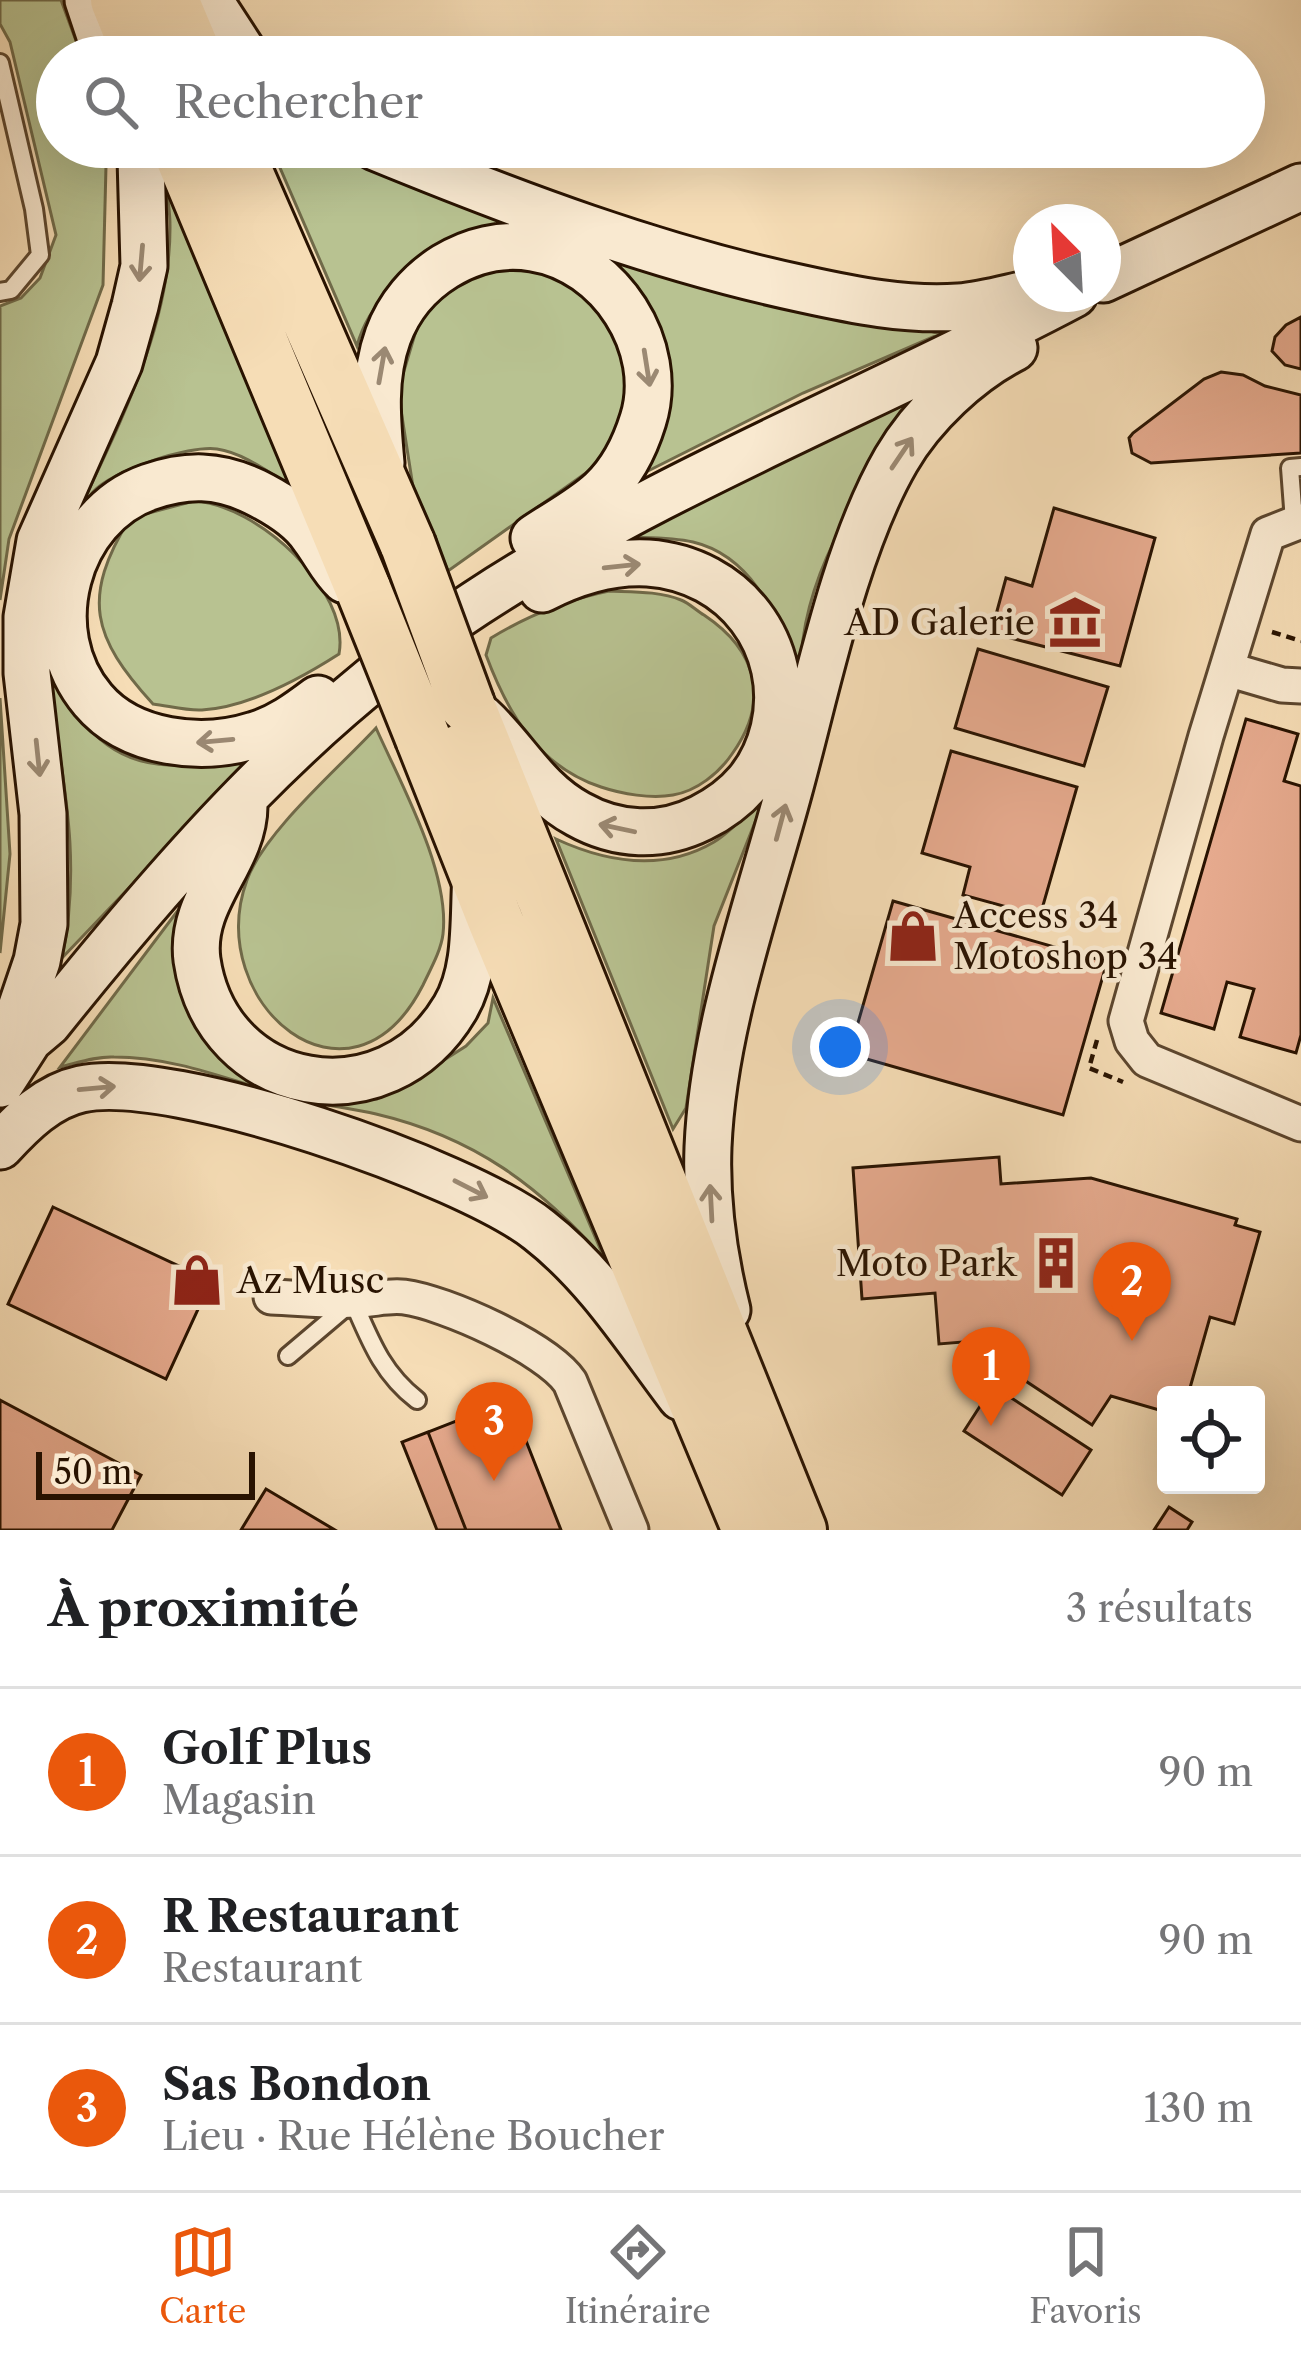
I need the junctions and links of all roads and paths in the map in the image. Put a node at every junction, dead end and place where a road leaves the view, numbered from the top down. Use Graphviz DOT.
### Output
graph roads {
  1 [pos="88,0"];
  2 [pos="118,0"];
  3 [pos="171,0"];
  4 [pos="209,0"];
  5 [pos="100,36"];
  6 [pos="133,36"];
  7 [pos="187,36"];
  8 [pos="232,36"];
  9 [pos="0,64"];
  10 [pos="141,168"];
  11 [pos="188,168"];
  12 [pos="243,168"];
  13 [pos="431,168"];
  14 [pos="1301,187"];
  15 [pos="1121,271"];
  16 [pos="0,292"];
  17 [pos="1013,301"];
  18 [pos="1025,312"];
  19 [pos="1051,312"];
  20 [pos="1301,467"];
  21 [pos="382,481"];
  22 [pos="1298,521"];
  23 [pos="364,591"];
  24 [pos="471,606"];
  25 [pos="1269,631"];
  26 [pos="1301,641"];
  27 [pos="1228,669"];
  28 [pos="1301,686"];
  29 [pos="362,689"];
  30 [pos="467,705"];
  31 [pos="243,796"];
  32 [pos="476,874"];
  33 [pos="48,1023"];
  34 [pos="0,1044"];
  35 [pos="0,1084"];
  36 [pos="0,1118"];
  37 [pos="1301,1124"];
  38 [pos="0,1146"];
  39 [pos="271,1297"];
  40 [pos="353,1301"];
  41 [pos="288,1356"];
  42 [pos="417,1400"];
  43 [pos="749,1400"];
  44 [pos="713,1439"];
  45 [pos="631,1530"];
  46 [pos="750,1530"];
  47 [pos="799,1530"];
  1 -- 5 [label="main road"];
  2 -- 6 [label="highway"];
  3 -- 7 [label="highway"];
  4 -- 8 [label="main road"];
  9 -- 16 [label="lane"];
  10 -- 34 [label="main road, one-way"];
  11 -- 23 [label="highway"];
  12 -- 21 [label="highway"];
  13 -- 17 [label="main road"];
  14 -- 15 [label="main road"];
  18 -- 24 [label="main road"];
  43 -- 19 [label="main road, one-way"];
  20 -- 22 [label="lane"];
  21 -- 24 [label="main road, one-way"];
  21 -- 30 [label="highway, bridge"];
  22 -- 27 [label="street"];
  29 -- 23 [label="main road, one-way"];
  23 -- 32 [label="highway, bridge"];
  24 -- 29 [label="main road"];
  24 -- 30 [label="main road, one-way"];
  25 -- 26 [label="path"];
  27 -- 28 [label="street"];
  27 -- 37 [label="street"];
  29 -- 31 [label="main road"];
  30 -- 43 [label="highway"];
  31 -- 32 [label="main road"];
  31 -- 33 [label="main road"];
  32 -- 44 [label="highway"];
  33 -- 35 [label="main road"];
  33 -- 36 [label="main road"];
  38 -- 44 [label="main road, one-way"];
  39 -- 40 [label="street"];
  40 -- 41 [label="lane"];
  40 -- 42 [label="lane"];
  40 -- 45 [label="street"];
  43 -- 47 [label="highway"];
  44 -- 46 [label="highway"];
}
